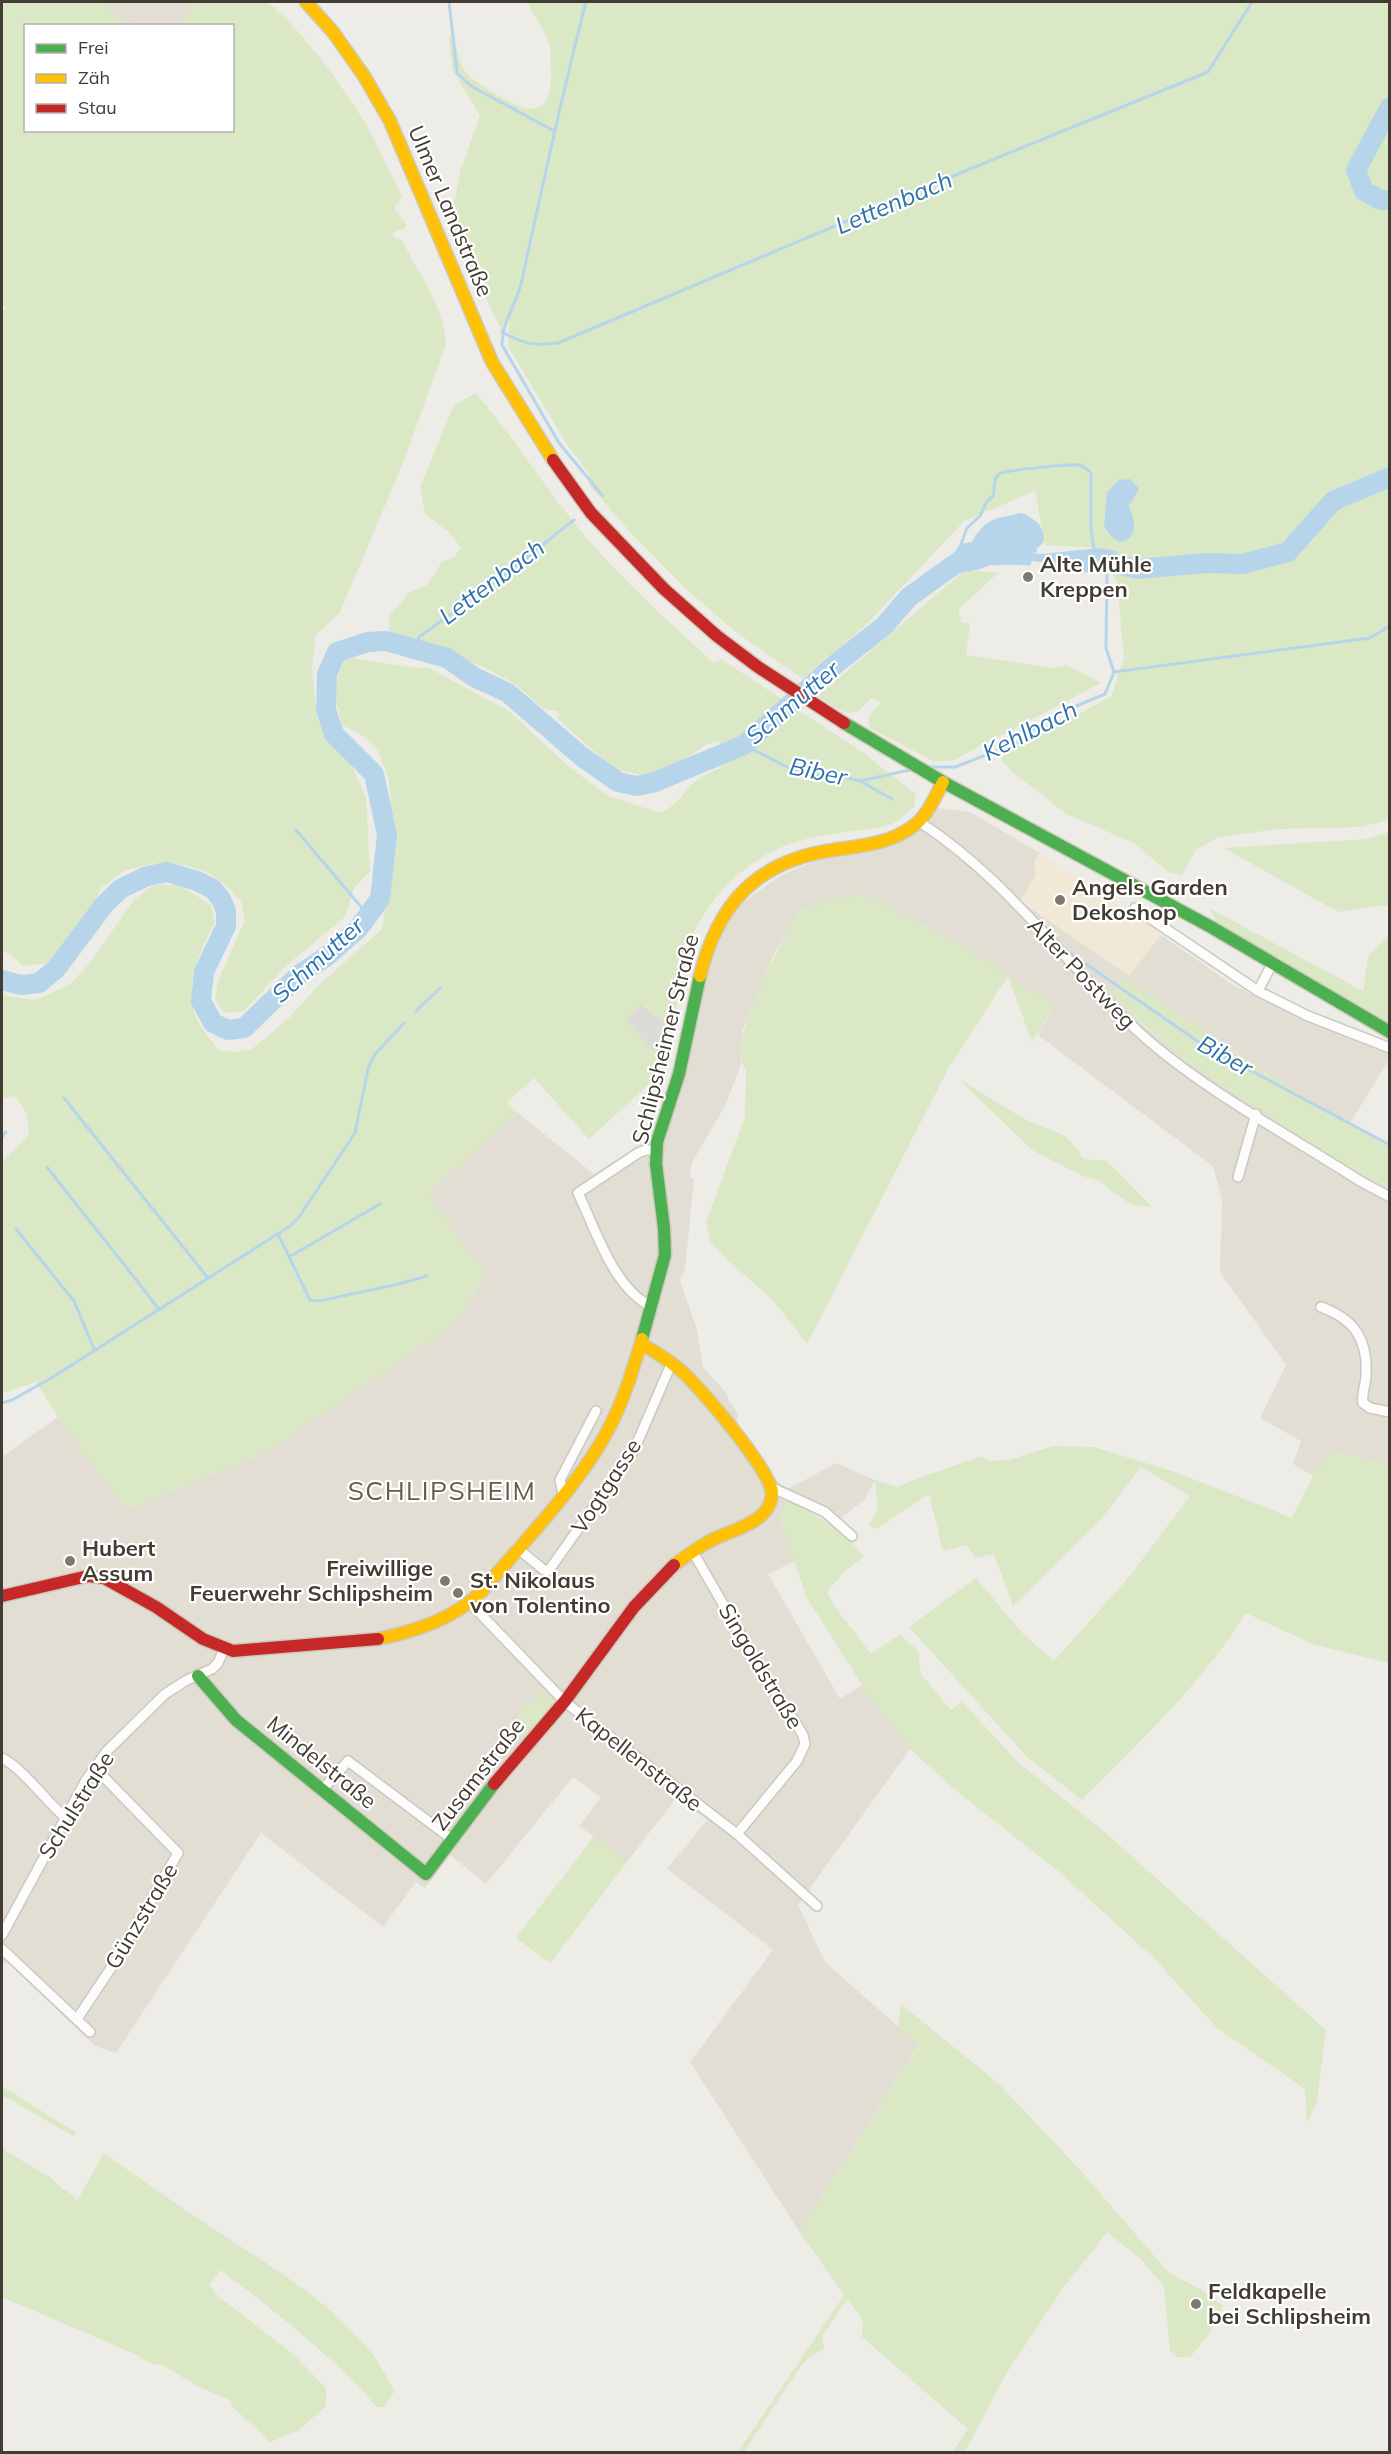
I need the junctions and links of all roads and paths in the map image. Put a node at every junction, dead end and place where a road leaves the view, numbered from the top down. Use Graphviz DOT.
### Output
graph roads {
  1 [pos="306,2"];
  2 [pos="940,780"];
  3 [pos="918,822"];
  4 [pos="1135,908"];
  5 [pos="1273,963"];
  6 [pos="1258,991"];
  7 [pos="1389,1032"];
  8 [pos="1389,1048"];
  9 [pos="1256,1114"];
  10 [pos="656,1150"];
  11 [pos="1238,1177"];
  12 [pos="1389,1197"];
  13 [pos="1321,1306"];
  14 [pos="652,1307"];
  15 [pos="641,1344"];
  16 [pos="672,1362"];
  17 [pos="596,1410"];
  18 [pos="1389,1412"];
  19 [pos="773,1488"];
  20 [pos="563,1494"];
  21 [pos="852,1536"];
  22 [pos="517,1548"];
  23 [pos="693,1552"];
  24 [pos="2,1596"];
  25 [pos="470,1603"];
  26 [pos="224,1649"];
  27 [pos="198,1676"];
  28 [pos="565,1702"];
  29 [pos="2,1758"];
  30 [pos="94,1767"];
  31 [pos="322,1790"];
  32 [pos="65,1816"];
  33 [pos="737,1834"];
  34 [pos="453,1840"];
  35 [pos="426,1874"];
  36 [pos="817,1906"];
  37 [pos="2,1935"];
  38 [pos="2,1949"];
  39 [pos="77,2019"];
  40 [pos="90,2032"];
  1 -- 2 [label="street, Ulmer Landstraße"];
  2 -- 3 [label="street, Schlipsheimer Straße"];
  2 -- 5 [label="street, Ulmer Landstraße"];
  3 -- 9 [label="street, Alter Postweg"];
  3 -- 10 [label="street, Schlipsheimer Straße"];
  4 -- 6 [label="street"];
  5 -- 6 [label="street"];
  5 -- 7 [label="street, Ulmer Landstraße"];
  6 -- 8 [label="street"];
  9 -- 11 [label="street"];
  9 -- 12 [label="street, Alter Postweg"];
  10 -- 14 [label="street, Schlipsheimer Straße"];
  10 -- 14 [label="street"];
  13 -- 18 [label="street"];
  14 -- 15 [label="street, Schlipsheimer Straße"];
  15 -- 16 [label="street"];
  15 -- 20 [label="street, Schlipsheimer Straße"];
  16 -- 19 [label="street"];
  16 -- 22 [label="street, Vogtgasse"];
  17 -- 20 [label="street"];
  19 -- 21 [label="street"];
  19 -- 23 [label="street, Zusamstraße"];
  20 -- 22 [label="street, Schlipsheimer Straße"];
  22 -- 25 [label="street, Schlipsheimer Straße"];
  23 -- 28 [label="street, Zusamstraße"];
  23 -- 33 [label="street, Singoldstraße"];
  24 -- 26 [label="street, Schlipsheimer Straße"];
  25 -- 26 [label="street, Schlipsheimer Straße"];
  25 -- 28 [label="street, Kapellenstraße"];
  26 -- 27 [label="street, Schulstraße"];
  27 -- 30 [label="street, Schulstraße"];
  27 -- 31 [label="street, Mindelstraße"];
  28 -- 33 [label="street, Kapellenstraße"];
  28 -- 34 [label="street, Zusamstraße"];
  29 -- 32 [label="street"];
  30 -- 32 [label="street, Schulstraße"];
  30 -- 39 [label="street, Günzstraße"];
  31 -- 34 [label="street"];
  31 -- 35 [label="street, Mindelstraße"];
  32 -- 37 [label="street, Schulstraße"];
  33 -- 36 [label="street, Kapellenstraße"];
  34 -- 35 [label="street, Zusamstraße"];
  38 -- 39 [label="street"];
  39 -- 40 [label="street"];
}
